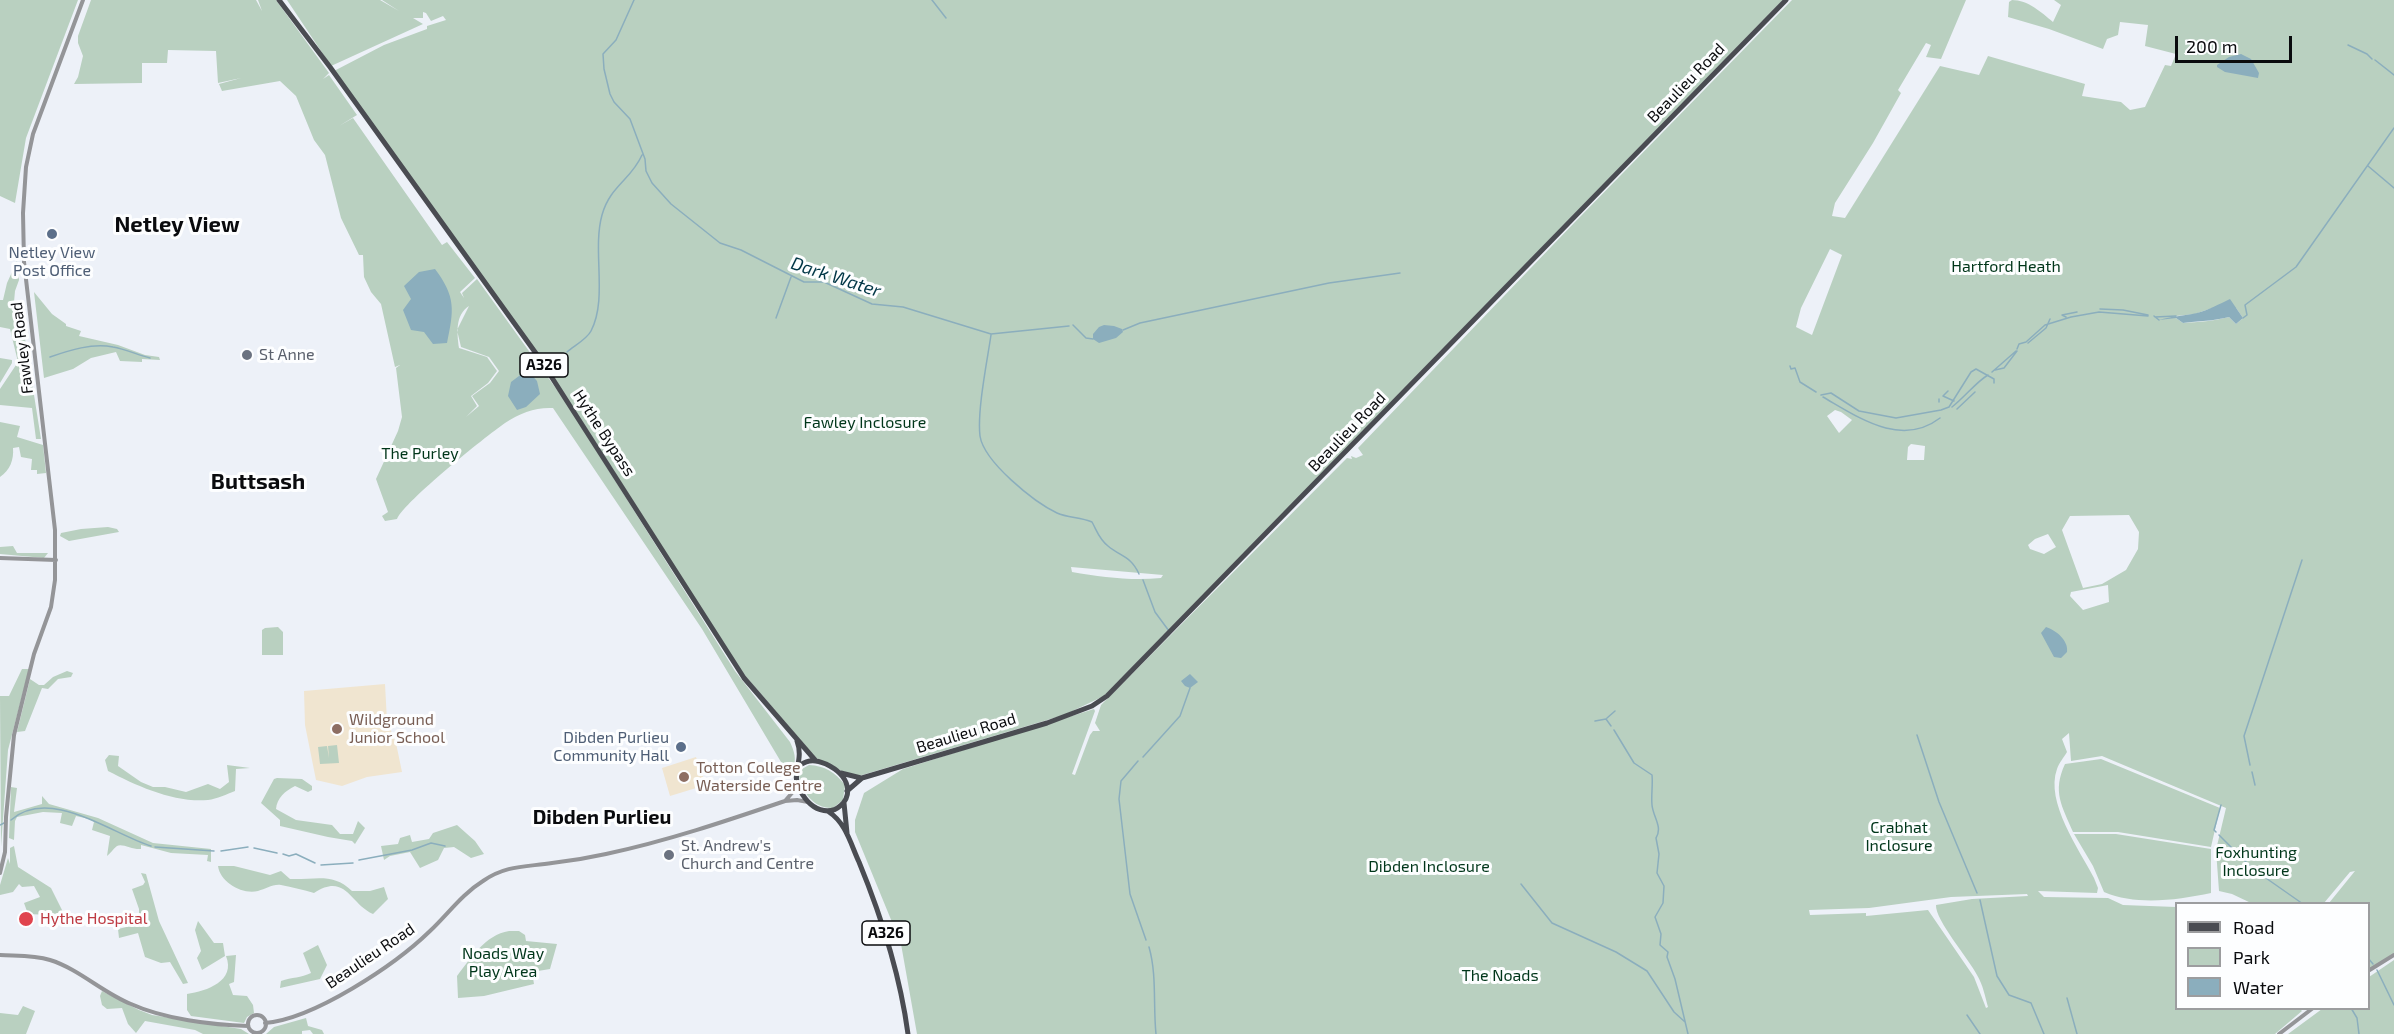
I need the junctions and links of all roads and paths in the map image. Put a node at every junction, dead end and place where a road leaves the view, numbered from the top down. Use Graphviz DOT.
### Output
graph roads {
  1 [pos="83,0"];
  2 [pos="279,0"];
  3 [pos="1786,0"];
  4 [pos="0,558"];
  5 [pos="56,560"];
  6 [pos="796,738"];
  7 [pos="815,760"];
  8 [pos="800,765"];
  9 [pos="839,773"];
  10 [pos="862,778"];
  11 [pos="798,785"];
  12 [pos="847,791"];
  13 [pos="785,801"];
  14 [pos="810,803"];
  15 [pos="844,803"];
  16 [pos="829,812"];
  17 [pos="848,837"];
  18 [pos="0,873"];
  19 [pos="0,955"];
  20 [pos="2394,955"];
  21 [pos="2370,970"];
  22 [pos="2311,1010"];
  23 [pos="265,1023"];
  24 [pos="248,1026"];
  25 [pos="259,1033"];
  26 [pos="908,1034"];
  27 [pos="2279,1034"];
  1 -- 5 [label="street, Fawley Road"];
  2 -- 6 [label="main road, Hythe Bypass / A326"];
  3 -- 10 [label="main road, Beaulieu Road"];
  4 -- 5 [label="street"];
  5 -- 18 [label="street, Fawley Road"];
  6 -- 7 [label="main road, Hythe Bypass / A326"];
  6 -- 8 [label="main road"];
  7 -- 8 [label="main road"];
  7 -- 9 [label="main road"];
  8 -- 11 [label="main road"];
  9 -- 10 [label="main road, Beaulieu Road"];
  9 -- 12 [label="main road"];
  10 -- 12 [label="main road, Beaulieu Road"];
  11 -- 13 [label="street"];
  11 -- 14 [label="main road"];
  12 -- 15 [label="main road"];
  13 -- 14 [label="street, Beaulieu Road"];
  13 -- 23 [label="street, Beaulieu Road"];
  14 -- 16 [label="main road"];
  15 -- 16 [label="main road"];
  15 -- 17 [label="main road, A326"];
  16 -- 17 [label="main road, A326"];
  17 -- 26 [label="main road, A326"];
  19 -- 24 [label="street"];
  20 -- 21 [label="street"];
  22 -- 27 [label="street"];
  23 -- 24 [label="street"];
  23 -- 25 [label="street"];
  24 -- 25 [label="street"];
}
